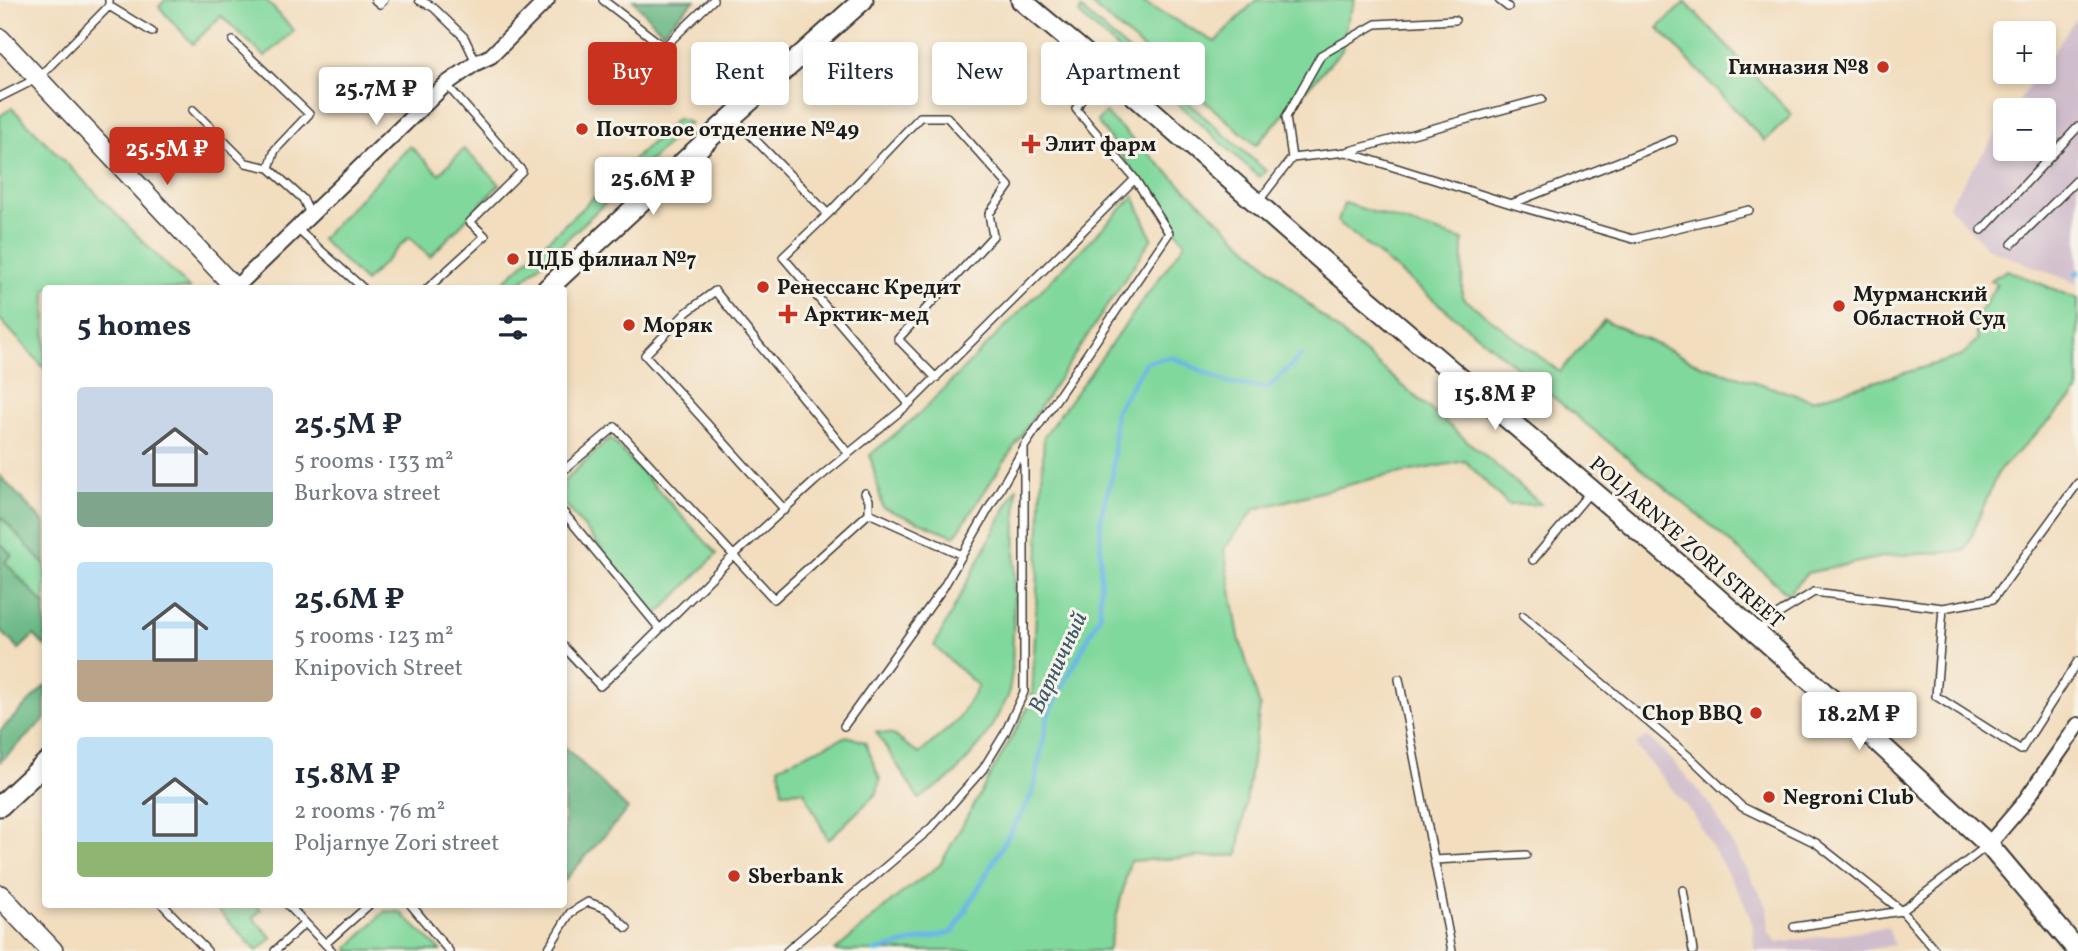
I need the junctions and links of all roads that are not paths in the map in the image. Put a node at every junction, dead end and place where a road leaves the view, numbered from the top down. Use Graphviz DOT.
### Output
graph roads {
  1 [pos="375,0"];
  2 [pos="384,0"];
  3 [pos="419,0"];
  4 [pos="440,0"];
  5 [pos="547,0"];
  6 [pos="603,0"];
  7 [pos="713,0"];
  8 [pos="863,0"];
  9 [pos="1021,0"];
  10 [pos="1499,0"];
  11 [pos="109,3"];
  12 [pos="433,7"];
  13 [pos="1508,8"];
  14 [pos="1454,20"];
  15 [pos="152,32"];
  16 [pos="0,38"];
  17 [pos="233,41"];
  18 [pos="1072,42"];
  19 [pos="476,63"];
  20 [pos="38,78"];
  21 [pos="446,84"];
  22 [pos="0,97"];
  23 [pos="1542,99"];
  24 [pos="1078,105"];
  25 [pos="1146,105"];
  26 [pos="194,110"];
  27 [pos="733,116"];
  28 [pos="2078,127"];
  29 [pos="1673,140"];
  30 [pos="1346,152"];
  31 [pos="1292,158"];
  32 [pos="269,168"];
  33 [pos="1135,178"];
  34 [pos="2078,179"];
  35 [pos="1258,202"];
  36 [pos="1511,204"];
  37 [pos="1749,210"];
  38 [pos="828,214"];
  39 [pos="310,215"];
  40 [pos="296,228"];
  41 [pos="1982,230"];
  42 [pos="2012,244"];
  43 [pos="232,285"];
  44 [pos="238,285"];
  45 [pos="360,285"];
  46 [pos="432,285"];
  47 [pos="551,285"];
  48 [pos="936,378"];
  49 [pos="909,404"];
  50 [pos="1024,447"];
  51 [pos="848,453"];
  52 [pos="567,467"];
  53 [pos="2078,483"];
  54 [pos="1592,489"];
  55 [pos="865,493"];
  56 [pos="785,510"];
  57 [pos="869,513"];
  58 [pos="567,517"];
  59 [pos="962,555"];
  60 [pos="733,556"];
  61 [pos="1533,560"];
  62 [pos="1943,608"];
  63 [pos="1523,616"];
  64 [pos="660,629"];
  65 [pos="1757,633"];
  66 [pos="567,650"];
  67 [pos="2078,661"];
  68 [pos="1399,679"];
  69 [pos="2078,725"];
  70 [pos="844,726"];
  71 [pos="42,767"];
  72 [pos="0,806"];
  73 [pos="1989,844"];
  74 [pos="1526,855"];
  75 [pos="1434,860"];
  76 [pos="1683,891"];
  77 [pos="0,896"];
  78 [pos="166,908"];
  79 [pos="292,908"];
  80 [pos="366,908"];
  81 [pos="413,908"];
  82 [pos="1902,911"];
  83 [pos="304,923"];
  84 [pos="1794,926"];
  85 [pos="627,928"];
  86 [pos="325,944"];
  87 [pos="52,951"];
  88 [pos="206,951"];
  89 [pos="275,951"];
  90 [pos="332,951"];
  91 [pos="449,951"];
  92 [pos="547,951"];
  93 [pos="787,951"];
  94 [pos="1452,951"];
  95 [pos="1693,951"];
  96 [pos="1936,951"];
  97 [pos="2078,951"];
  1 -- 2 [label="lane"];
  3 -- 12 [label="lane"];
  4 -- 12 [label="lane"];
  5 -- 19 [label="street"];
  6 -- 7 [label="lane"];
  8 -- 27 [label="main road"];
  9 -- 18 [label="main road, POLJARNYE ZORI STREET"];
  10 -- 13 [label="lane"];
  11 -- 15 [label="lane"];
  11 -- 20 [label="lane"];
  12 -- 19 [label="lane"];
  14 -- 31 [label="lane"];
  16 -- 20 [label="street"];
  17 -- 32 [label="lane"];
  19 -- 21 [label="street"];
  20 -- 22 [label="lane"];
  20 -- 43 [label="street"];
  21 -- 39 [label="street"];
  21 -- 46 [label="lane"];
  23 -- 30 [label="lane"];
  24 -- 33 [label="lane"];
  25 -- 35 [label="main road, POLJARNYE ZORI STREET"];
  26 -- 32 [label="lane"];
  27 -- 38 [label="lane"];
  27 -- 47 [label="main road"];
  28 -- 41 [label="lane"];
  29 -- 36 [label="lane"];
  30 -- 31 [label="lane"];
  30 -- 36 [label="lane"];
  31 -- 35 [label="lane"];
  32 -- 39 [label="lane"];
  33 -- 48 [label="lane"];
  33 -- 50 [label="lane"];
  34 -- 42 [label="lane"];
  35 -- 54 [label="main road, POLJARNYE ZORI STREET"];
  36 -- 37 [label="lane"];
  38 -- 48 [label="lane"];
  38 -- 49 [label="lane"];
  39 -- 40 [label="street"];
  40 -- 44 [label="street"];
  40 -- 45 [label="lane"];
  48 -- 49 [label="lane"];
  49 -- 51 [label="lane"];
  50 -- 59 [label="lane"];
  50 -- 93 [label="lane"];
  51 -- 56 [label="lane"];
  51 -- 56 [label="lane"];
  52 -- 60 [label="lane"];
  53 -- 62 [label="lane"];
  54 -- 61 [label="lane"];
  54 -- 65 [label="main road, POLJARNYE ZORI STREET"];
  55 -- 57 [label="lane"];
  56 -- 60 [label="lane"];
  57 -- 59 [label="lane"];
  57 -- 60 [label="lane"];
  58 -- 64 [label="lane"];
  59 -- 70 [label="lane"];
  60 -- 64 [label="lane"];
  62 -- 65 [label="lane"];
  62 -- 67 [label="lane"];
  63 -- 82 [label="lane"];
  64 -- 66 [label="lane"];
  65 -- 73 [label="main road, POLJARNYE ZORI STREET"];
  68 -- 75 [label="lane"];
  69 -- 73 [label="street"];
  71 -- 72 [label="main road"];
  73 -- 82 [label="lane"];
  73 -- 97 [label="main road, POLJARNYE ZORI STREET"];
  74 -- 75 [label="lane"];
  75 -- 94 [label="lane"];
  76 -- 95 [label="lane"];
  77 -- 87 [label="main road"];
  78 -- 88 [label="lane"];
  79 -- 83 [label="lane"];
  80 -- 86 [label="lane"];
  81 -- 91 [label="lane"];
  82 -- 84 [label="lane"];
  82 -- 96 [label="lane"];
  83 -- 86 [label="lane"];
  83 -- 89 [label="lane"];
  85 -- 92 [label="lane"];
  86 -- 90 [label="lane"];
}
